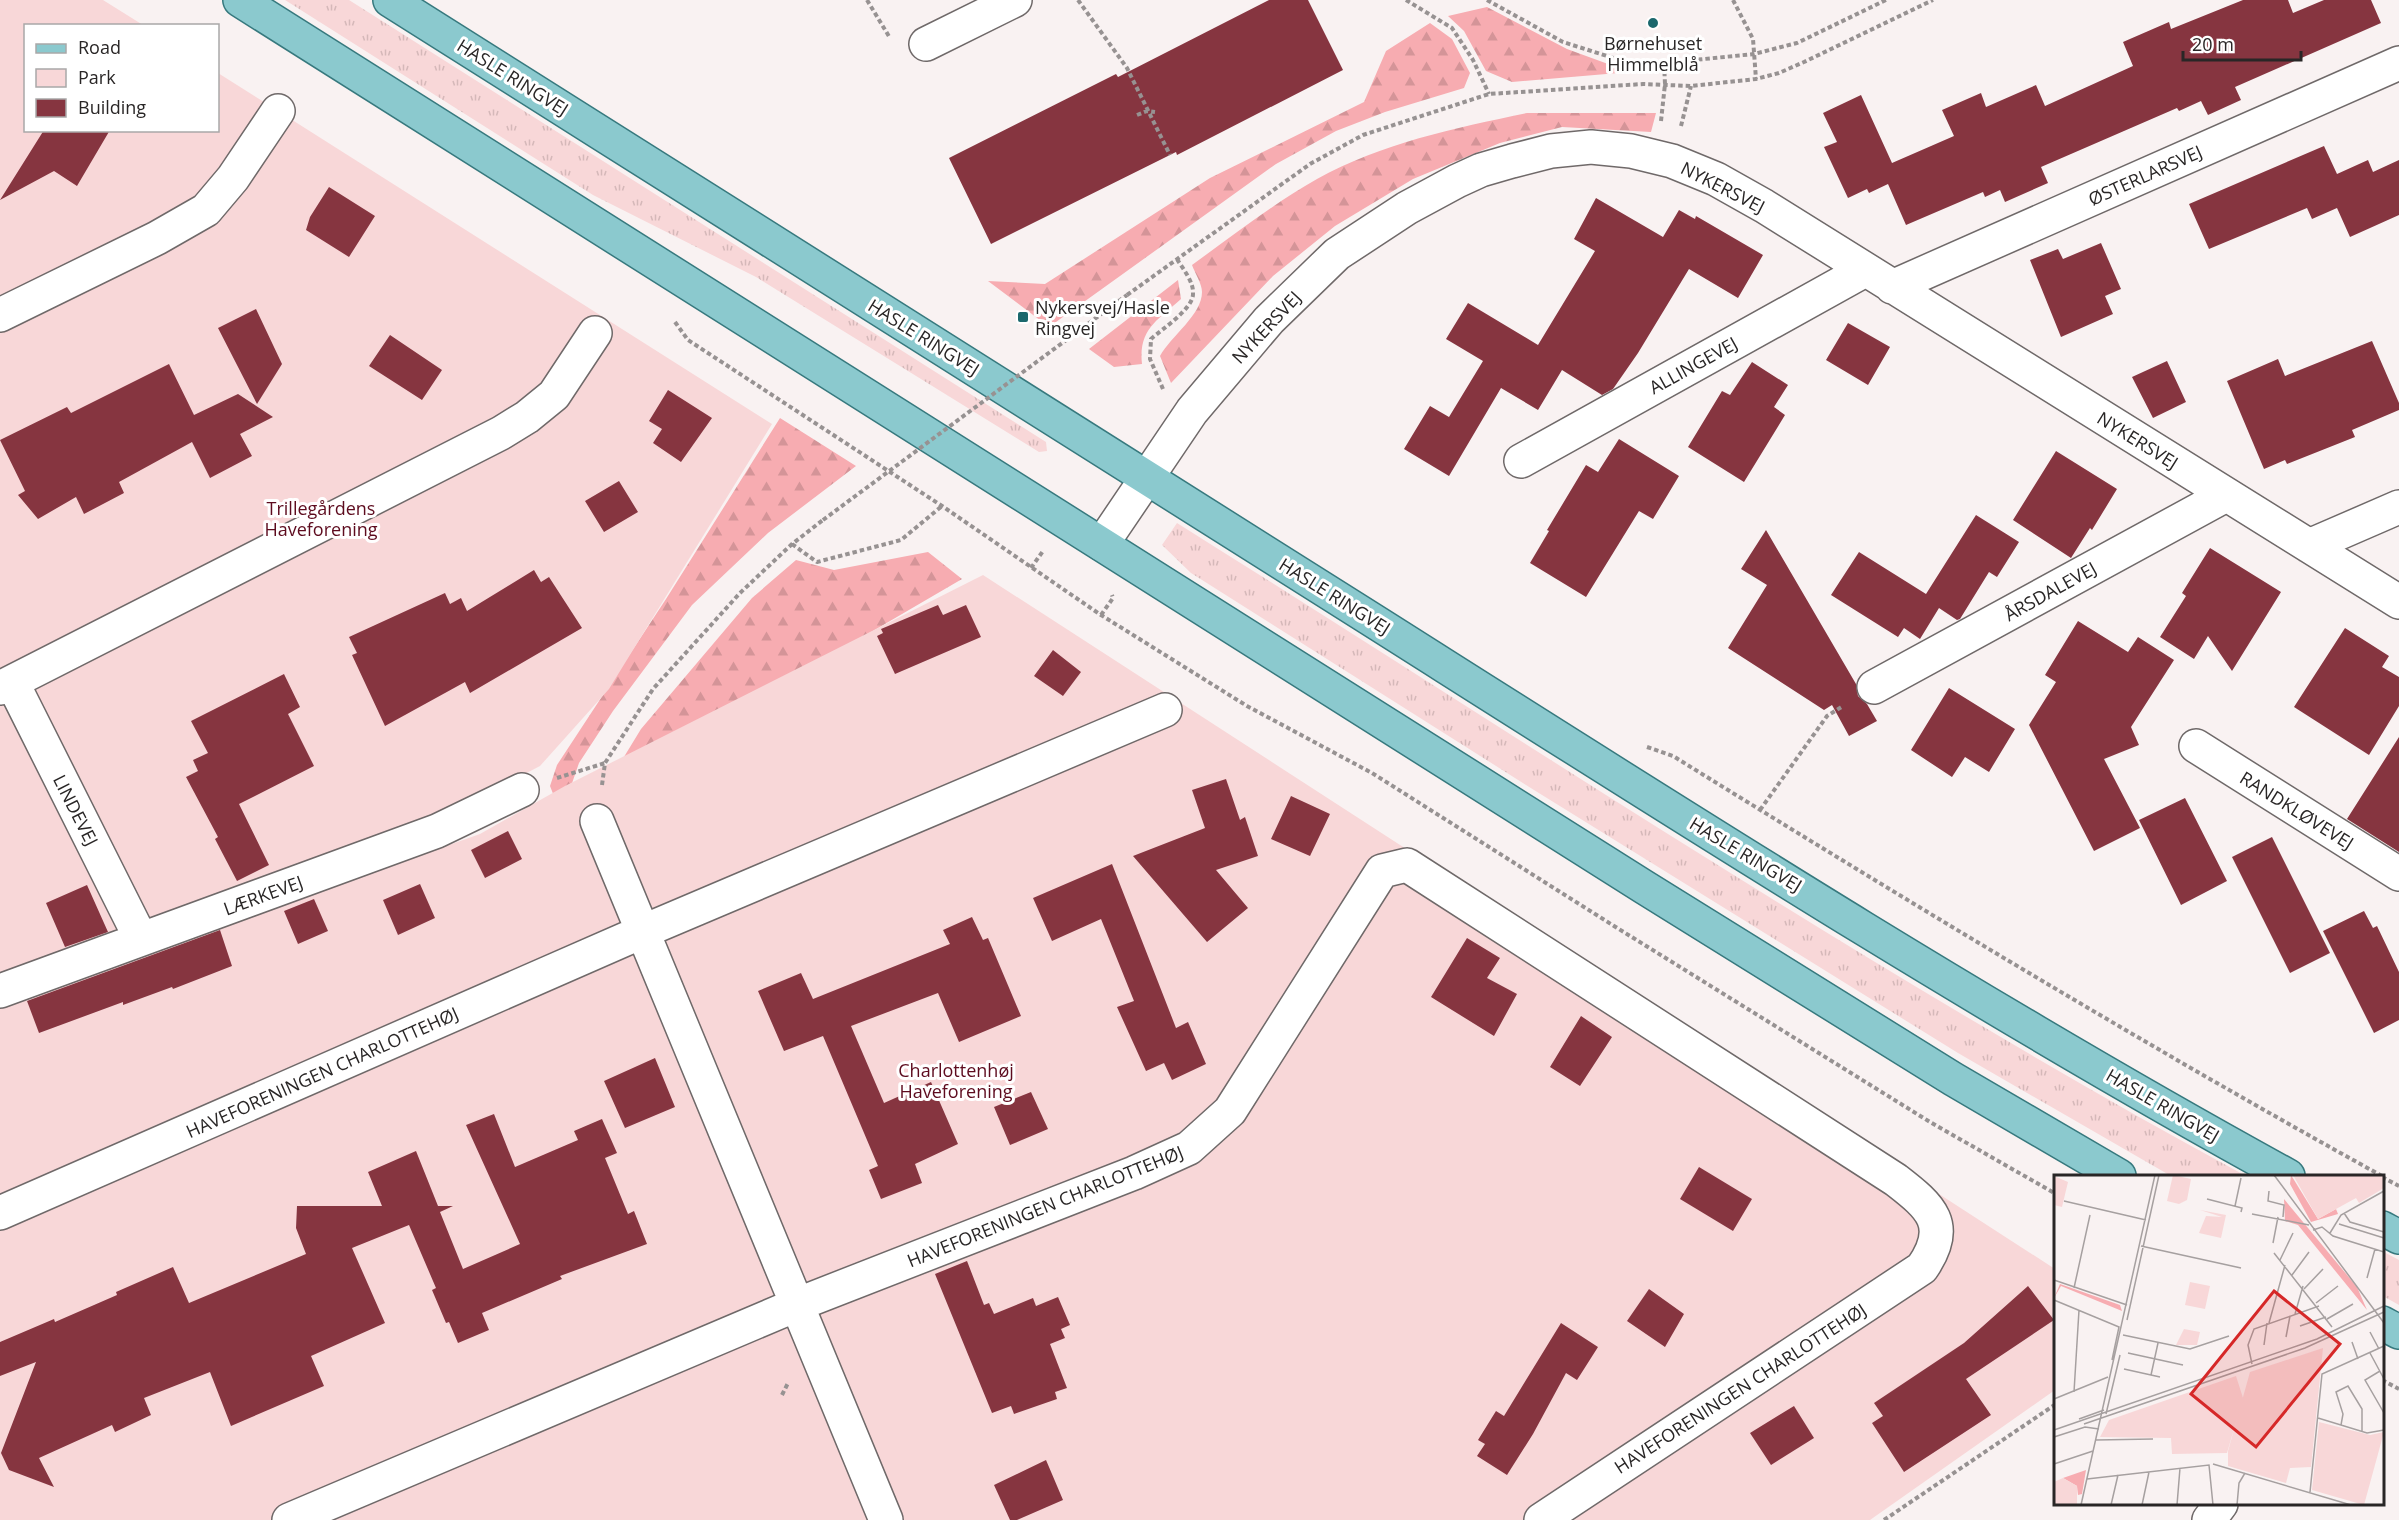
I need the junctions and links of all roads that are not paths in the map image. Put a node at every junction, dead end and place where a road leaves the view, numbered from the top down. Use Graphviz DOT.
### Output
graph roads {
  1 [pos="240,0"];
  2 [pos="390,0"];
  3 [pos="1015,0"];
  4 [pos="926,44"];
  5 [pos="2399,63"];
  6 [pos="278,111"];
  7 [pos="1865,270"];
  8 [pos="1892,287"];
  9 [pos="0,315"];
  10 [pos="595,333"];
  11 [pos="1521,461"];
  12 [pos="1146,477"];
  13 [pos="2226,495"];
  14 [pos="2399,507"];
  15 [pos="1102,544"];
  16 [pos="2309,546"];
  17 [pos="2399,602"];
  18 [pos="6,685"];
  19 [pos="1874,687"];
  20 [pos="1165,710"];
  21 [pos="2196,746"];
  22 [pos="522,790"];
  23 [pos="597,821"];
  24 [pos="2399,874"];
  25 [pos="644,932"];
  26 [pos="141,939"];
  27 [pos="0,991"];
  28 [pos="2117,1175"];
  29 [pos="2287,1175"];
  30 [pos="0,1213"];
  31 [pos="2384,1229"];
  32 [pos="2399,1237"];
  33 [pos="796,1305"];
  34 [pos="2384,1324"];
  35 [pos="2399,1332"];
  36 [pos="2220,1505"];
  37 [pos="289,1520"];
  38 [pos="886,1520"];
  39 [pos="1541,1520"];
  40 [pos="2209,1520"];
  1 -- 15 [label="main road"];
  2 -- 12 [label="main road, HASLE RINGVEJ"];
  3 -- 4 [label="street"];
  5 -- 8 [label="street, ØSTERLARSVEJ"];
  6 -- 9 [label="street"];
  7 -- 8 [label="street, NYKERSVEJ"];
  7 -- 11 [label="street, ALLINGEVEJ"];
  7 -- 12 [label="street, NYKERSVEJ"];
  8 -- 13 [label="street, NYKERSVEJ"];
  10 -- 18 [label="street"];
  12 -- 15 [label="street, NYKERSVEJ"];
  12 -- 29 [label="main road, HASLE RINGVEJ"];
  13 -- 16 [label="street, NYKERSVEJ"];
  13 -- 19 [label="street, ÅRSDALEVEJ"];
  14 -- 16 [label="street"];
  15 -- 28 [label="main road"];
  16 -- 17 [label="street, NYKERSVEJ"];
  18 -- 26 [label="street, LINDEVEJ"];
  20 -- 25 [label="street, HAVEFORENINGEN CHARLOTTEHØJ"];
  21 -- 24 [label="street, RANDKLØVEVEJ"];
  22 -- 26 [label="street, LÆRKEVEJ"];
  23 -- 25 [label="street"];
  25 -- 30 [label="street, HAVEFORENINGEN CHARLOTTEHØJ"];
  25 -- 33 [label="street"];
  26 -- 27 [label="street, LÆRKEVEJ"];
  31 -- 32 [label="main road"];
  33 -- 37 [label="street, HAVEFORENINGEN CHARLOTTEHØJ"];
  33 -- 38 [label="street"];
  33 -- 39 [label="street, HAVEFORENINGEN CHARLOTTEHØJ"];
  34 -- 35 [label="main road"];
  36 -- 40 [label="street"];
}
